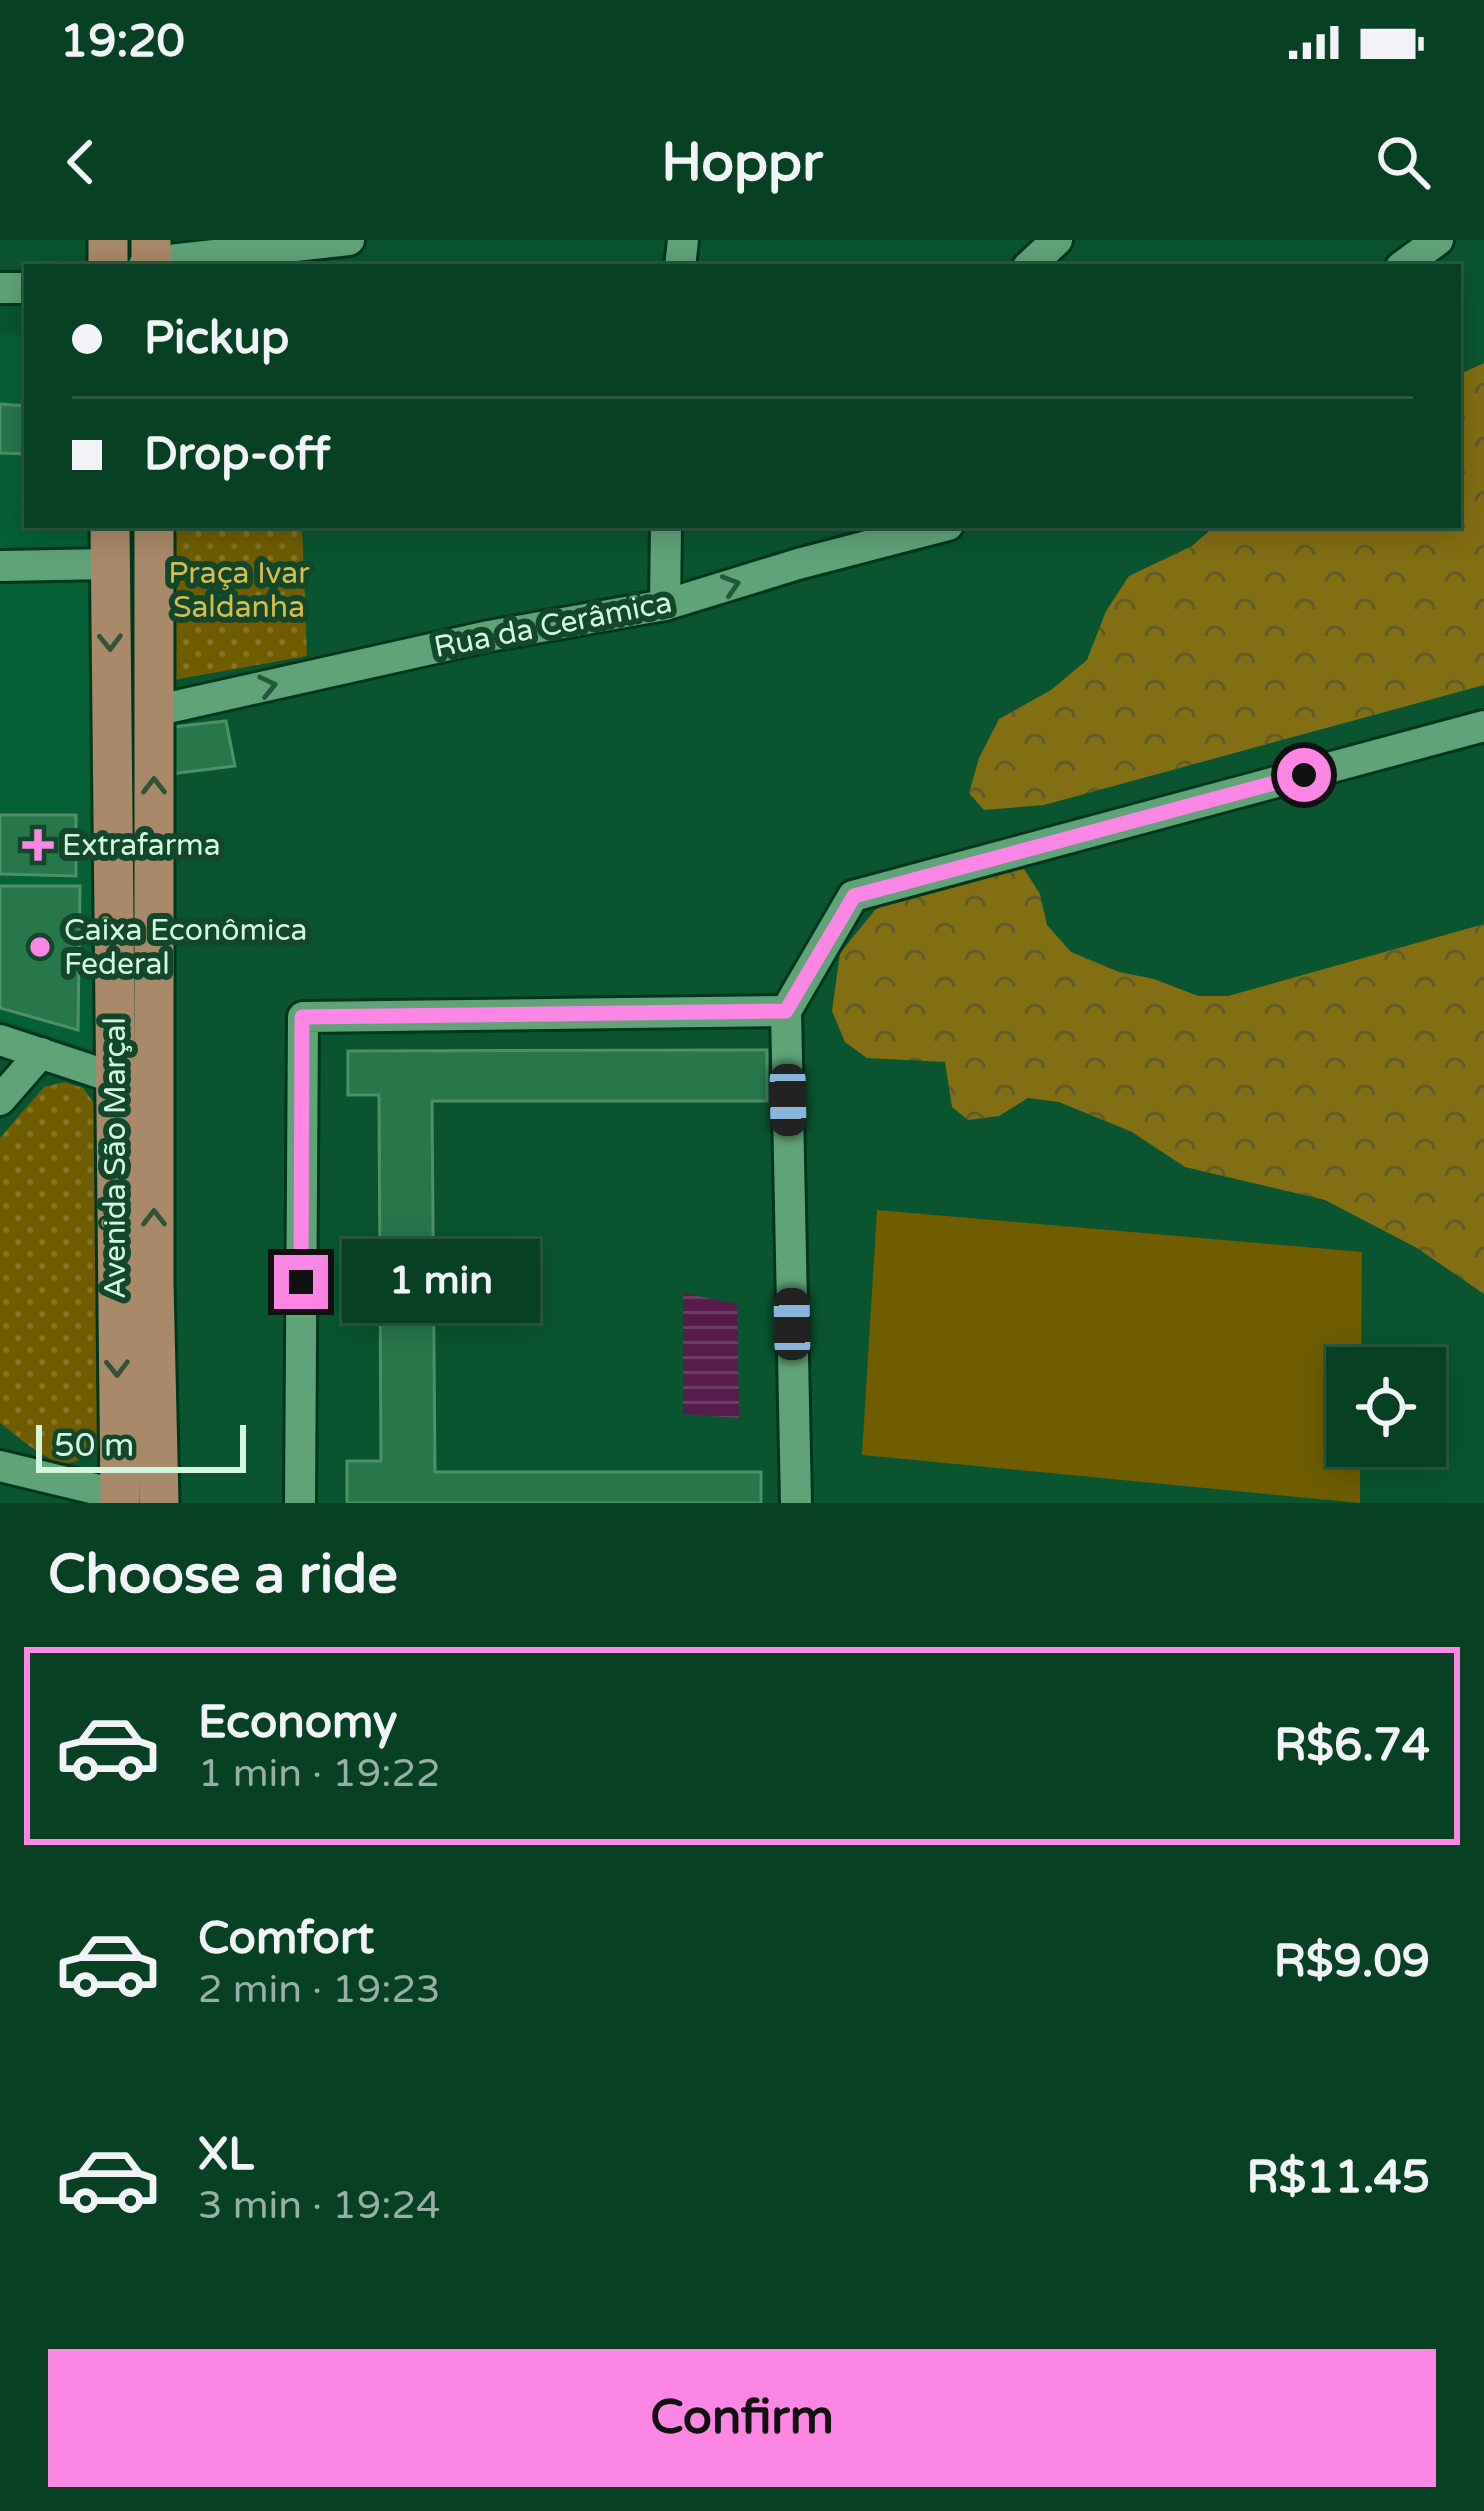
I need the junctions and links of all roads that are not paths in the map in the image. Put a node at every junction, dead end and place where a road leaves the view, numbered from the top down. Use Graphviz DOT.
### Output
graph roads {
  1 [pos="350,240"];
  2 [pos="1057,240"];
  3 [pos="1438,240"];
  4 [pos="149,259"];
  5 [pos="1031,264"];
  6 [pos="1405,264"];
  7 [pos="154,528"];
  8 [pos="666,528"];
  9 [pos="936,528"];
  10 [pos="110,544"];
  11 [pos="0,566"];
  12 [pos="665,605"];
  13 [pos="154,711"];
  14 [pos="1484,726"];
  15 [pos="786,1011"];
  16 [pos="0,1040"];
  17 [pos="41,1054"];
  18 [pos="115,1078"];
  19 [pos="0,1100"];
  20 [pos="0,1442"];
  21 [pos="0,1466"];
  22 [pos="35,1475"];
  23 [pos="120,1499"];
  24 [pos="160,1503"];
  25 [pos="300,1503"];
  26 [pos="796,1503"];
  1 -- 4 [label="street"];
  2 -- 5 [label="street"];
  3 -- 6 [label="street"];
  7 -- 13 [label="main road, Avenida São Marçal"];
  8 -- 12 [label="street"];
  12 -- 9 [label="street, Rua da Cerâmica, one-way"];
  10 -- 11 [label="street"];
  10 -- 18 [label="main road, Avenida São Marçal, one-way"];
  13 -- 12 [label="street, Rua da Cerâmica, one-way"];
  24 -- 13 [label="main road, Avenida São Marçal, one-way"];
  14 -- 15 [label="street"];
  15 -- 25 [label="street"];
  15 -- 26 [label="street"];
  16 -- 17 [label="street"];
  17 -- 18 [label="street"];
  17 -- 19 [label="street"];
  18 -- 23 [label="main road, Avenida São Marçal, one-way"];
  20 -- 22 [label="street"];
  21 -- 22 [label="street"];
  22 -- 23 [label="street"];
}
